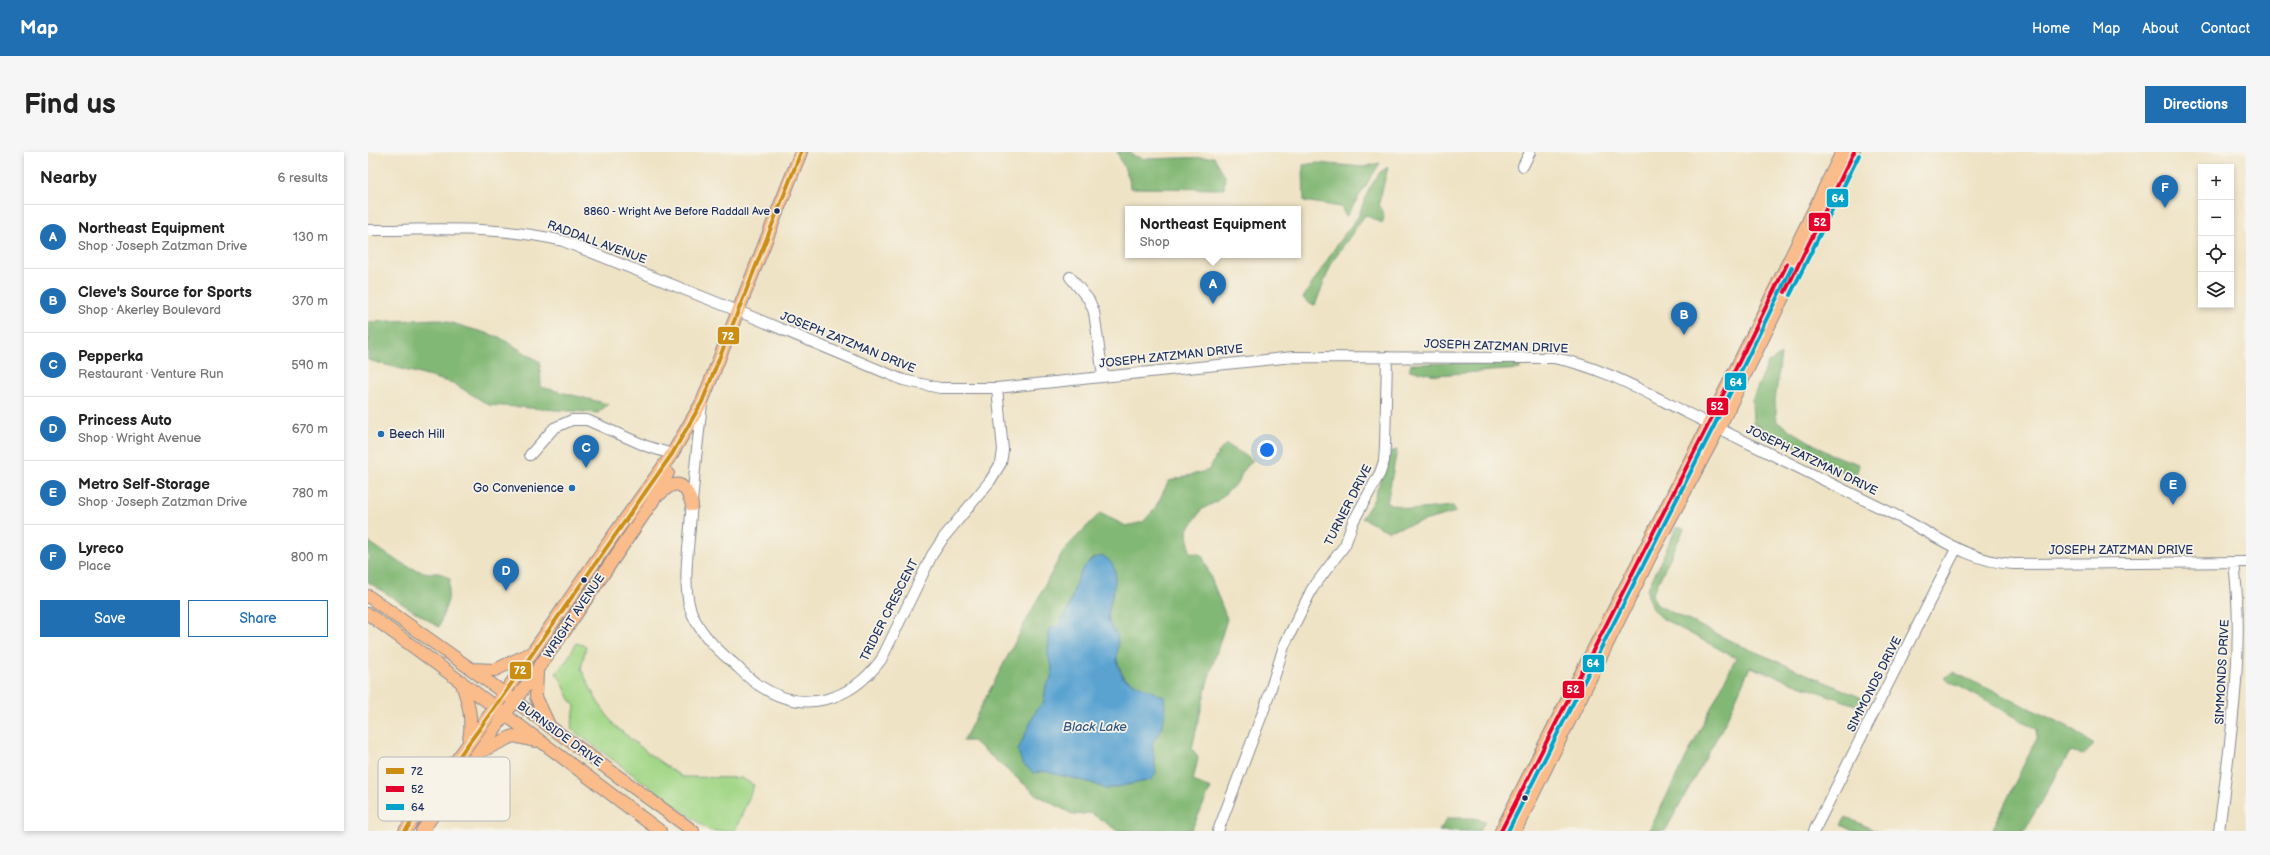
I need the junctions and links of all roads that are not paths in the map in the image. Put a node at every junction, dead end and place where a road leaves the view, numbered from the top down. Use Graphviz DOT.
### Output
graph roads {
  1 [pos="801,152"];
  2 [pos="1530,152"];
  3 [pos="1842,152"];
  4 [pos="1854,152"];
  5 [pos="1523,166"];
  6 [pos="368,230"];
  7 [pos="1070,277"];
  8 [pos="738,311"];
  9 [pos="1387,357"];
  10 [pos="1103,376"];
  11 [pos="997,388"];
  12 [pos="702,402"];
  13 [pos="1714,426"];
  14 [pos="672,454"];
  15 [pos="530,455"];
  16 [pos="653,500"];
  17 [pos="692,505"];
  18 [pos="615,533"];
  19 [pos="1956,548"];
  20 [pos="617,553"];
  21 [pos="2246,562"];
  22 [pos="2234,563"];
  23 [pos="368,596"];
  24 [pos="368,614"];
  25 [pos="532,652"];
  26 [pos="471,669"];
  27 [pos="538,669"];
  28 [pos="461,681"];
  29 [pos="504,694"];
  30 [pos="516,702"];
  31 [pos="496,706"];
  32 [pos="507,714"];
  33 [pos="550,726"];
  34 [pos="469,744"];
  35 [pos="542,744"];
  36 [pos="479,752"];
  37 [pos="459,757"];
  38 [pos="475,757"];
  39 [pos="412,821"];
  40 [pos="429,821"];
  41 [pos="405,831"];
  42 [pos="422,831"];
  43 [pos="660,831"];
  44 [pos="693,831"];
  45 [pos="1218,831"];
  46 [pos="1501,831"];
  47 [pos="1515,831"];
  48 [pos="1814,831"];
  49 [pos="2219,831"];
  1 -- 8 [label="main road, WRIGHT AVENUE"];
  2 -- 5 [label="street"];
  3 -- 13 [label="main road"];
  4 -- 13 [label="main road"];
  6 -- 8 [label="street, RADDALL AVENUE"];
  7 -- 10 [label="street"];
  8 -- 11 [label="street, JOSEPH ZATZMAN DRIVE"];
  8 -- 12 [label="main road, WRIGHT AVENUE"];
  9 -- 10 [label="street, JOSEPH ZATZMAN DRIVE"];
  9 -- 13 [label="street, JOSEPH ZATZMAN DRIVE"];
  9 -- 45 [label="street, TURNER DRIVE"];
  10 -- 11 [label="street, JOSEPH ZATZMAN DRIVE"];
  11 -- 17 [label="street, TRIDER CRESCENT"];
  12 -- 14 [label="main road, WRIGHT AVENUE"];
  12 -- 17 [label="street, TRIDER CRESCENT"];
  13 -- 19 [label="street, JOSEPH ZATZMAN DRIVE"];
  13 -- 46 [label="main road"];
  13 -- 47 [label="main road"];
  14 -- 15 [label="street"];
  14 -- 16 [label="main road, WRIGHT AVENUE"];
  14 -- 18 [label="main road, WRIGHT AVENUE"];
  16 -- 17 [label="main road"];
  16 -- 20 [label="main road, WRIGHT AVENUE"];
  18 -- 20 [label="main road"];
  18 -- 25 [label="main road, WRIGHT AVENUE"];
  19 -- 22 [label="street, JOSEPH ZATZMAN DRIVE"];
  19 -- 48 [label="street, SIMMONDS DRIVE"];
  20 -- 27 [label="main road, WRIGHT AVENUE"];
  21 -- 22 [label="street, JOSEPH ZATZMAN DRIVE"];
  22 -- 49 [label="street, SIMMONDS DRIVE"];
  23 -- 26 [label="main road, BURNSIDE DRIVE"];
  24 -- 28 [label="main road, BURNSIDE DRIVE"];
  25 -- 26 [label="main road"];
  25 -- 29 [label="main road, WRIGHT AVENUE"];
  26 -- 29 [label="main road, BURNSIDE DRIVE"];
  27 -- 30 [label="main road, WRIGHT AVENUE"];
  27 -- 33 [label="main road"];
  28 -- 31 [label="main road, BURNSIDE DRIVE"];
  28 -- 34 [label="main road"];
  29 -- 30 [label="main road, BURNSIDE DRIVE"];
  29 -- 31 [label="main road, WRIGHT AVENUE"];
  30 -- 32 [label="main road, WRIGHT AVENUE"];
  30 -- 33 [label="main road, BURNSIDE DRIVE"];
  31 -- 32 [label="main road, BURNSIDE DRIVE"];
  31 -- 34 [label="main road, WRIGHT AVENUE"];
  32 -- 35 [label="main road, BURNSIDE DRIVE"];
  32 -- 36 [label="main road, WRIGHT AVENUE"];
  33 -- 44 [label="main road, BURNSIDE DRIVE"];
  34 -- 37 [label="main road, WRIGHT AVENUE"];
  35 -- 36 [label="main road"];
  35 -- 43 [label="main road, BURNSIDE DRIVE"];
  36 -- 38 [label="main road, WRIGHT AVENUE"];
  39 -- 41 [label="main road, WRIGHT AVENUE"];
  40 -- 42 [label="main road, WRIGHT AVENUE"];
}
